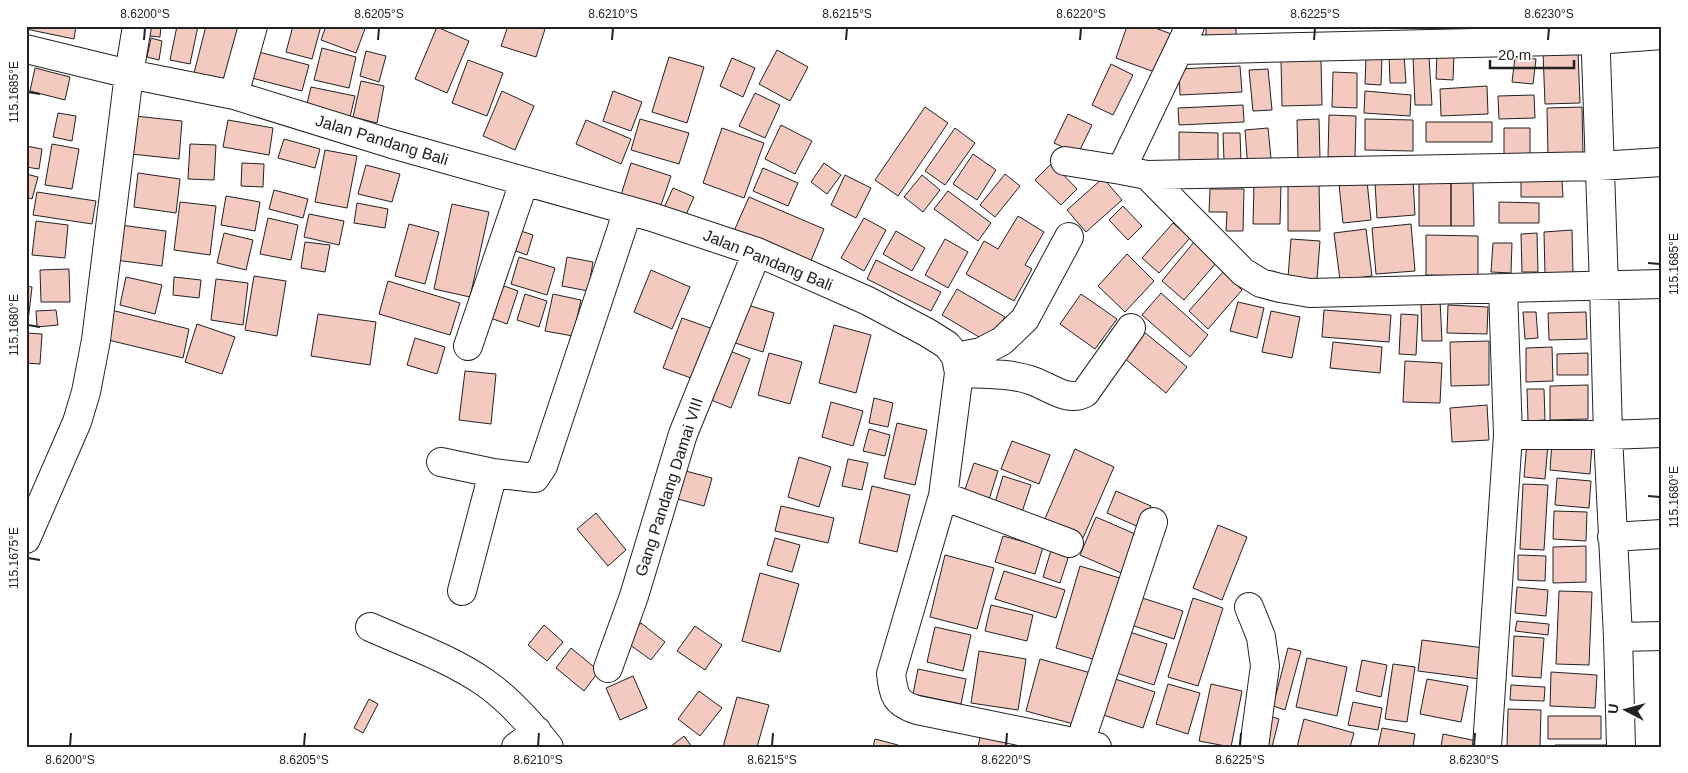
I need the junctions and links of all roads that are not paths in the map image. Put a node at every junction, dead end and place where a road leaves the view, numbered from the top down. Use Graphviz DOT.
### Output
graph roads {
  1 [pos="137,26"];
  2 [pos="252,26"];
  3 [pos="1595,33"];
  4 [pos="1662,35"];
  5 [pos="1185,38"];
  6 [pos="26,49"];
  7 [pos="129,74"];
  8 [pos="234,95"];
  9 [pos="1064,161"];
  10 [pos="1662,162"];
  11 [pos="1599,166"];
  12 [pos="1121,170"];
  13 [pos="1147,175"];
  14 [pos="524,182"];
  15 [pos="628,210"];
  16 [pos="1069,237"];
  17 [pos="757,252"];
  18 [pos="1662,284"];
  19 [pos="1604,286"];
  20 [pos="1503,289"];
  21 [pos="1131,328"];
  22 [pos="468,346"];
  23 [pos="958,365"];
  24 [pos="1662,433"];
  25 [pos="1508,435"];
  26 [pos="1608,435"];
  27 [pos="441,462"];
  28 [pos="493,473"];
  29 [pos="943,496"];
  30 [pos="1153,522"];
  31 [pos="1662,534"];
  32 [pos="1612,537"];
  33 [pos="26,539"];
  34 [pos="1069,543"];
  35 [pos="462,591"];
  36 [pos="1249,607"];
  37 [pos="370,627"];
  38 [pos="1662,636"];
  39 [pos="1618,637"];
  40 [pos="608,668"];
  41 [pos="534,741"];
  42 [pos="1088,745"];
  43 [pos="1254,747"];
  44 [pos="1486,747"];
  45 [pos="1621,747"];
  1 -- 7 [label="street"];
  2 -- 8 [label="street"];
  3 -- 4 [label="street"];
  3 -- 5 [label="street"];
  3 -- 11 [label="street"];
  5 -- 12 [label="street"];
  6 -- 7 [label="street, Jalan Pandang Bali"];
  7 -- 8 [label="street, Jalan Pandang Bali"];
  7 -- 33 [label="street"];
  8 -- 14 [label="street, Jalan Pandang Bali"];
  9 -- 12 [label="street"];
  10 -- 11 [label="street"];
  11 -- 13 [label="street"];
  11 -- 19 [label="street"];
  12 -- 13 [label="street"];
  13 -- 20 [label="street"];
  14 -- 15 [label="street, Jalan Pandang Bali"];
  14 -- 22 [label="street"];
  15 -- 17 [label="street, Jalan Pandang Bali"];
  15 -- 28 [label="street"];
  16 -- 23 [label="street"];
  17 -- 23 [label="street, Jalan Pandang Bali"];
  17 -- 40 [label="street, Gang Pandang Damai VIII"];
  18 -- 19 [label="street"];
  19 -- 20 [label="street"];
  19 -- 26 [label="street"];
  20 -- 25 [label="street"];
  21 -- 23 [label="street"];
  23 -- 29 [label="street"];
  24 -- 26 [label="street"];
  25 -- 26 [label="street"];
  25 -- 44 [label="street"];
  26 -- 32 [label="street"];
  27 -- 28 [label="street"];
  28 -- 35 [label="street"];
  29 -- 34 [label="street"];
  29 -- 42 [label="street"];
  30 -- 42 [label="street"];
  31 -- 32 [label="street"];
  32 -- 39 [label="street"];
  36 -- 43 [label="street"];
  37 -- 41 [label="street"];
  38 -- 39 [label="street"];
  39 -- 45 [label="street"];
}
